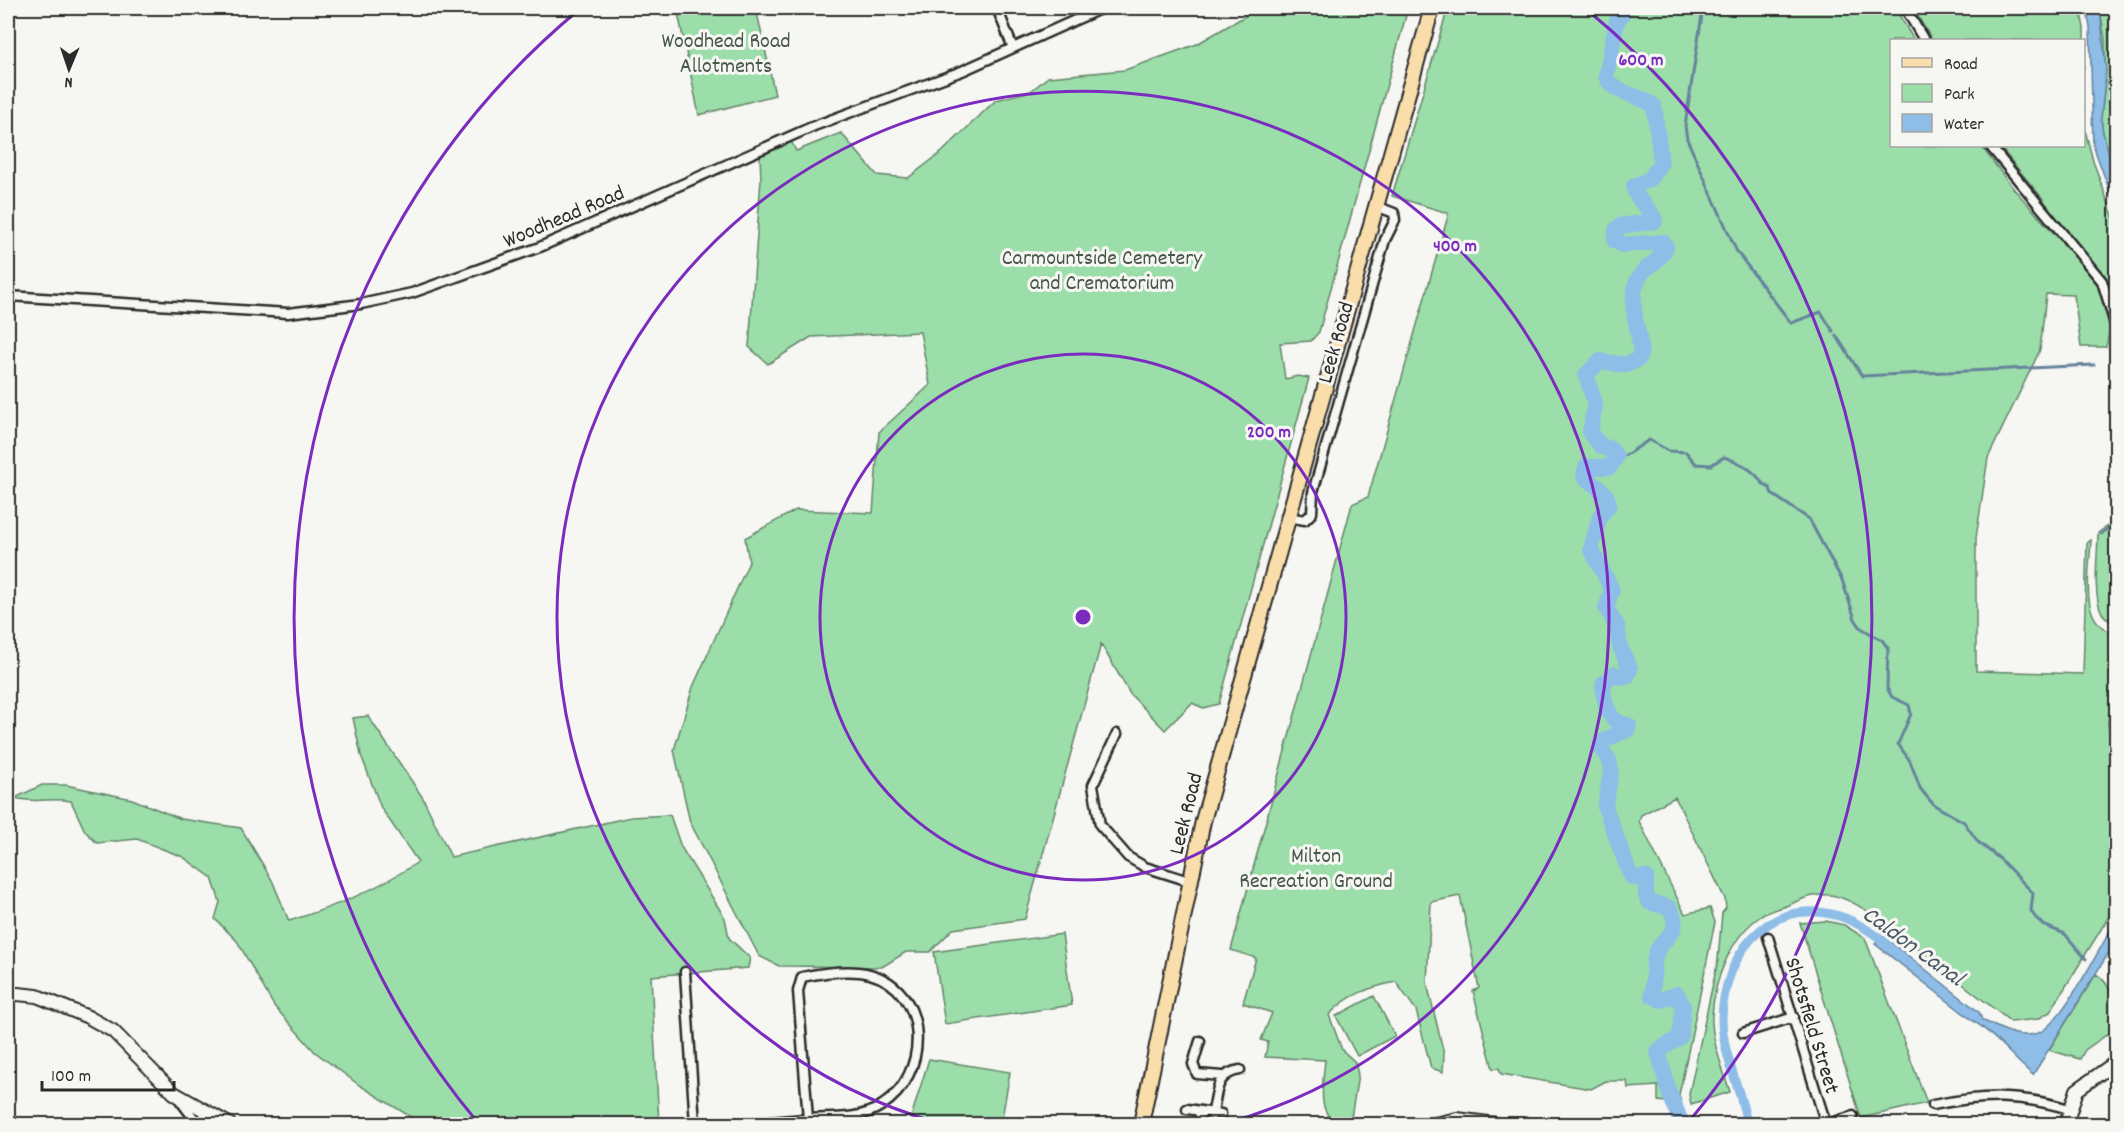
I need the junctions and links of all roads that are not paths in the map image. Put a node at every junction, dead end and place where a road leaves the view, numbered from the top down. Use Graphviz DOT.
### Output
graph roads {
  1 [pos="997,8"];
  2 [pos="1102,8"];
  3 [pos="1432,8"];
  4 [pos="1905,8"];
  5 [pos="1923,39"];
  6 [pos="1013,48"];
  7 [pos="1991,147"];
  8 [pos="1376,206"];
  9 [pos="8,296"];
  10 [pos="2116,327"];
  11 [pos="1288,517"];
  12 [pos="1117,734"];
  13 [pos="1189,881"];
  14 [pos="1768,937"];
  15 [pos="685,972"];
  16 [pos="8,993"];
  17 [pos="1794,1017"];
  18 [pos="1743,1033"];
  19 [pos="1200,1041"];
  20 [pos="2116,1062"];
  21 [pos="1240,1070"];
  22 [pos="1222,1076"];
  23 [pos="174,1093"];
  24 [pos="1933,1105"];
  25 [pos="1187,1109"];
  26 [pos="2069,1109"];
  27 [pos="1200,1112"];
  28 [pos="1853,1116"];
  29 [pos="808,1122"];
  30 [pos="198,1125"];
  31 [pos="229,1125"];
  32 [pos="695,1125"];
  33 [pos="746,1125"];
  34 [pos="1141,1125"];
  35 [pos="1199,1125"];
  36 [pos="1435,1125"];
  37 [pos="1496,1125"];
  38 [pos="1827,1125"];
  39 [pos="2066,1125"];
  1 -- 6 [label="street"];
  2 -- 6 [label="street, Woodhead Road"];
  3 -- 8 [label="main road, Leek Road"];
  4 -- 5 [label="street"];
  6 -- 9 [label="street, Woodhead Road"];
  7 -- 10 [label="street"];
  8 -- 11 [label="main road, Leek Road"];
  8 -- 11 [label="street, Leek Road"];
  11 -- 13 [label="main road, Leek Road"];
  12 -- 13 [label="street"];
  13 -- 34 [label="main road, Leek Road"];
  14 -- 17 [label="street, Shotsfield Street"];
  15 -- 32 [label="street"];
  16 -- 23 [label="street"];
  17 -- 18 [label="street"];
  17 -- 38 [label="street, Shotsfield Street"];
  19 -- 22 [label="street"];
  20 -- 26 [label="street"];
  21 -- 22 [label="street"];
  22 -- 27 [label="street"];
  23 -- 30 [label="street"];
  23 -- 31 [label="street"];
  24 -- 26 [label="street"];
  25 -- 27 [label="street"];
  26 -- 39 [label="street"];
  27 -- 35 [label="street"];
  28 -- 38 [label="street"];
  29 -- 29 [label="street"];
  29 -- 33 [label="street"];
  36 -- 37 [label="street"];
}
